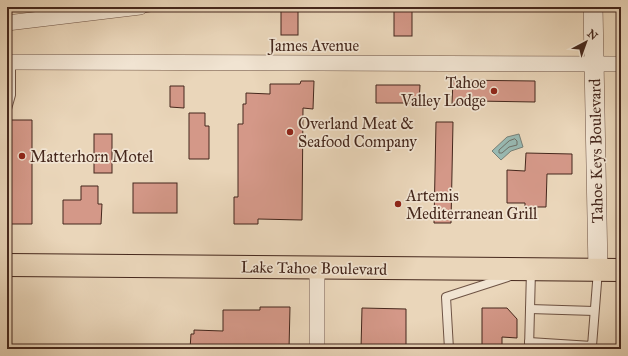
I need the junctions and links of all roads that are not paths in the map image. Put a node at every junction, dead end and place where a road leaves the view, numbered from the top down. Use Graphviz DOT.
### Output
graph roads {
  1 [pos="140,7"];
  2 [pos="150,7"];
  3 [pos="593,7"];
  4 [pos="7,24"];
  5 [pos="9,62"];
  6 [pos="594,64"];
  7 [pos="621,64"];
  8 [pos="7,109"];
  9 [pos="7,265"];
  10 [pos="317,268"];
  11 [pos="531,270"];
  12 [pos="598,270"];
  13 [pos="621,270"];
  14 [pos="530,309"];
  15 [pos="594,311"];
  16 [pos="529,346"];
  17 [pos="593,347"];
  18 [pos="317,349"];
  19 [pos="449,349"];
  1 -- 4 [label="street"];
  2 -- 4 [label="lane"];
  3 -- 6 [label="street, Tahoe Keys Boulevard"];
  5 -- 6 [label="street, James Avenue"];
  5 -- 8 [label="lane"];
  6 -- 7 [label="street, James Avenue"];
  6 -- 12 [label="street, Tahoe Keys Boulevard"];
  9 -- 10 [label="highway, Lake Tahoe Boulevard"];
  10 -- 11 [label="highway, Lake Tahoe Boulevard"];
  10 -- 18 [label="street"];
  11 -- 12 [label="highway, Lake Tahoe Boulevard"];
  11 -- 14 [label="lane"];
  11 -- 19 [label="lane"];
  12 -- 13 [label="highway, Lake Tahoe Boulevard"];
  12 -- 15 [label="lane"];
  14 -- 15 [label="lane"];
  14 -- 16 [label="lane"];
  15 -- 17 [label="lane"];
  16 -- 17 [label="lane"];
}
